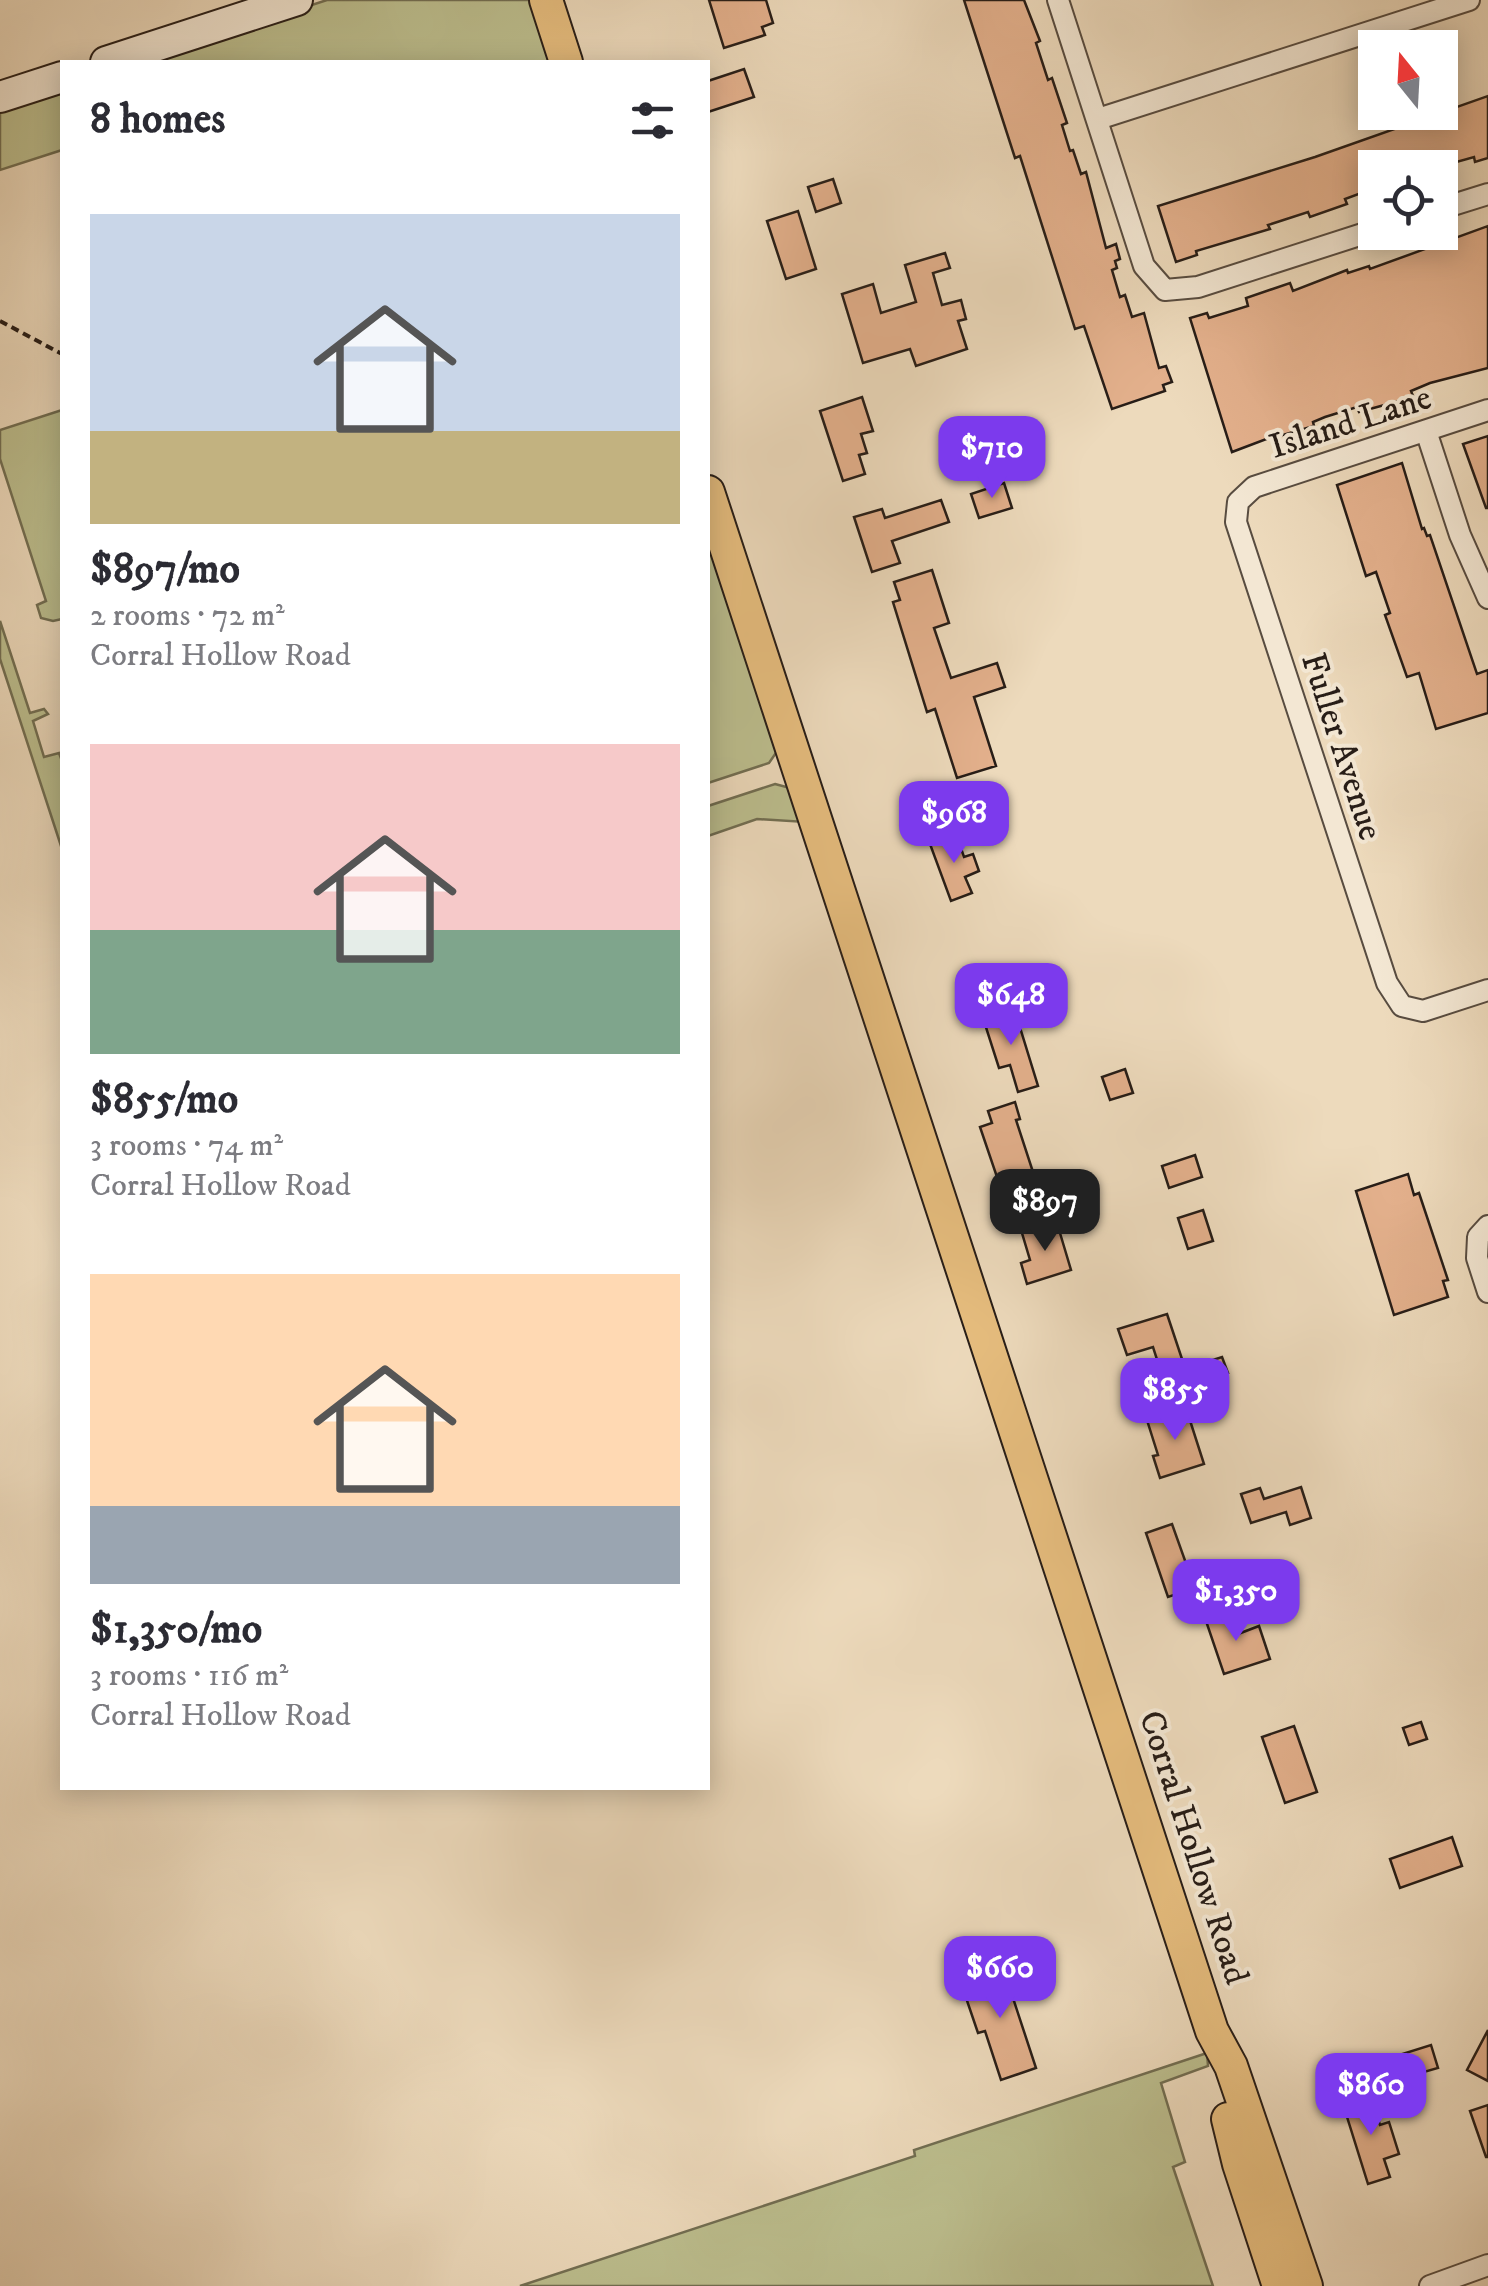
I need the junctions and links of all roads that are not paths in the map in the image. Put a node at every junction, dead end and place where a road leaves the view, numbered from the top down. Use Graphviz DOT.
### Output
graph roads {
  1 [pos="297,0"];
  2 [pos="546,0"];
  3 [pos="1058,0"];
  4 [pos="1470,0"];
  5 [pos="112,60"];
  6 [pos="565,60"];
  7 [pos="60,78"];
  8 [pos="0,98"];
  9 [pos="1098,119"];
  10 [pos="1488,194"];
  11 [pos="1458,203"];
  12 [pos="1358,235"];
  13 [pos="1488,410"];
  14 [pos="1426,431"];
  15 [pos="710,498"];
  16 [pos="1238,502"];
  17 [pos="1488,598"];
  18 [pos="1488,990"];
  19 [pos="1483,1232"];
  20 [pos="1488,1292"];
  21 [pos="1212,2031"];
  22 [pos="1488,2265"];
  23 [pos="1279,2286"];
  24 [pos="1306,2286"];
  25 [pos="1430,2286"];
  1 -- 5 [label="main road"];
  2 -- 6 [label="main road"];
  3 -- 9 [label="street"];
  4 -- 9 [label="street"];
  7 -- 8 [label="main road"];
  9 -- 12 [label="street"];
  10 -- 11 [label="street"];
  13 -- 14 [label="street, Island Lane"];
  14 -- 16 [label="street, Island Lane"];
  14 -- 17 [label="street"];
  15 -- 21 [label="main road, Corral Hollow Road"];
  16 -- 18 [label="street, Fuller Avenue"];
  19 -- 20 [label="street"];
  21 -- 23 [label="main road, Corral Hollow Road"];
  21 -- 24 [label="main road, Corral Hollow Road"];
  22 -- 25 [label="street"];
}
